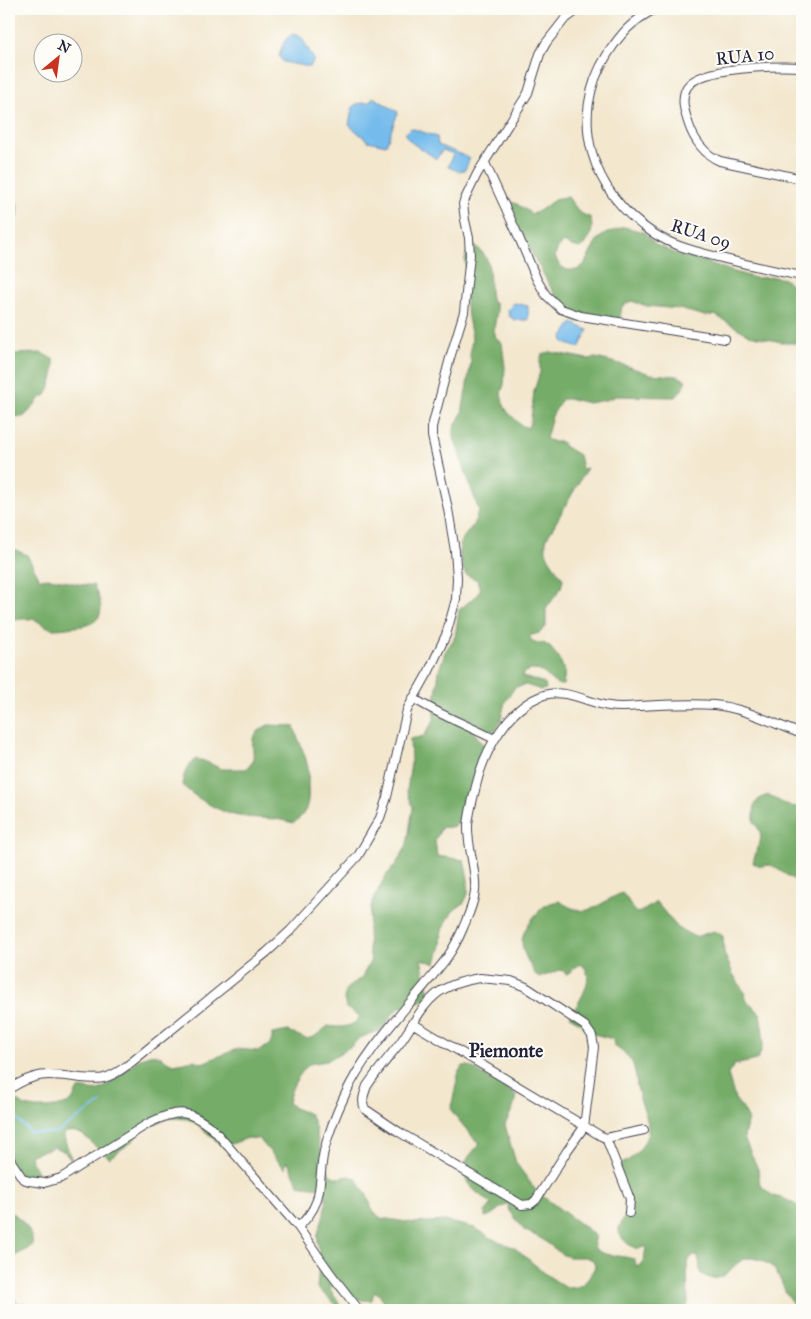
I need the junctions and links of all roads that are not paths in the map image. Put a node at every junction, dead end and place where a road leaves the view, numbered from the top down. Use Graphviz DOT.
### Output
graph roads {
  1 [pos="579,9"];
  2 [pos="655,9"];
  3 [pos="802,67"];
  4 [pos="485,164"];
  5 [pos="802,180"];
  6 [pos="802,276"];
  7 [pos="725,339"];
  8 [pos="413,698"];
  9 [pos="802,734"];
  10 [pos="494,739"];
  11 [pos="412,1023"];
  12 [pos="388,1030"];
  13 [pos="406,1033"];
  14 [pos="399,1044"];
  15 [pos="9,1089"];
  16 [pos="584,1127"];
  17 [pos="644,1130"];
  18 [pos="606,1138"];
  19 [pos="9,1158"];
  20 [pos="630,1213"];
  21 [pos="298,1228"];
  22 [pos="359,1310"];
  1 -- 4 [label="street"];
  2 -- 6 [label="street, RUA 09"];
  3 -- 5 [label="street, RUA 10"];
  4 -- 7 [label="street"];
  4 -- 8 [label="street"];
  8 -- 10 [label="street"];
  8 -- 15 [label="street"];
  9 -- 10 [label="street"];
  10 -- 12 [label="street"];
  11 -- 13 [label="street"];
  11 -- 16 [label="street"];
  11 -- 16 [label="street"];
  12 -- 13 [label="street"];
  12 -- 14 [label="street"];
  12 -- 21 [label="street"];
  13 -- 14 [label="street"];
  14 -- 16 [label="street"];
  16 -- 18 [label="street"];
  17 -- 18 [label="street"];
  18 -- 20 [label="street"];
  19 -- 21 [label="street"];
  21 -- 22 [label="street"];
}
